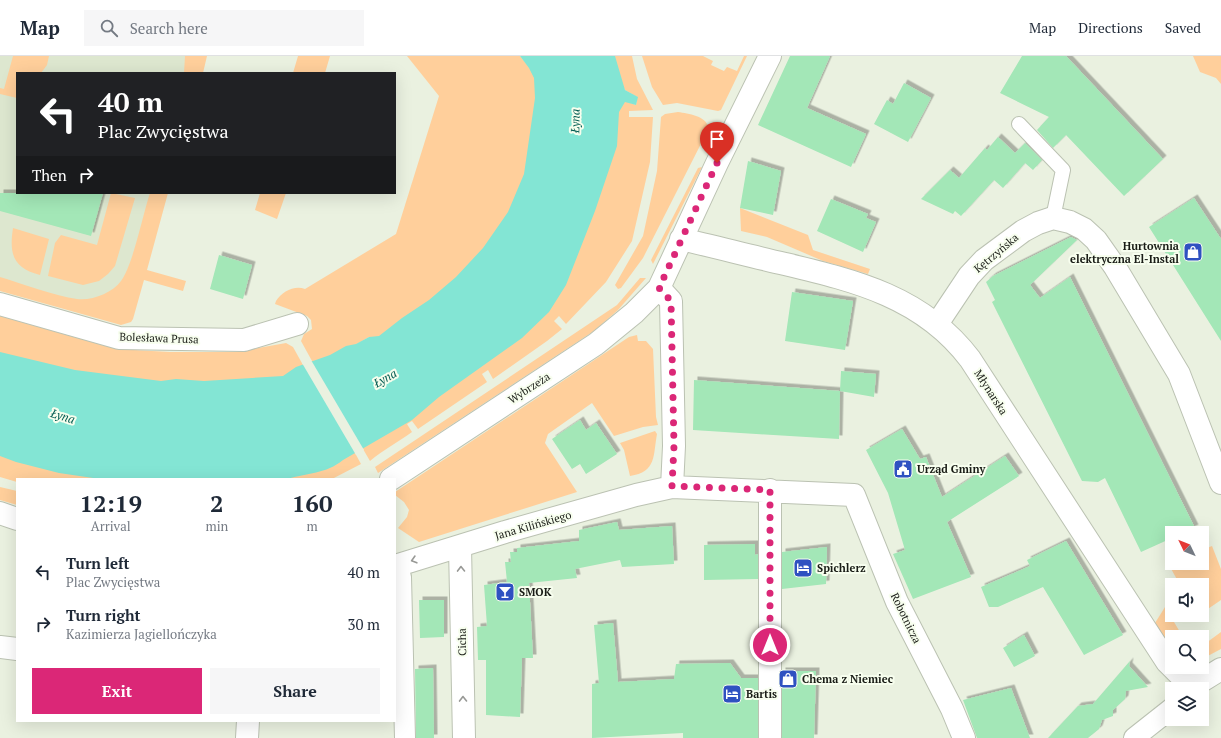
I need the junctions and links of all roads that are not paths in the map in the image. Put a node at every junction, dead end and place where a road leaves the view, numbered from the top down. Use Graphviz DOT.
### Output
graph roads {
  1 [pos="770,56"];
  2 [pos="1019,124"];
  3 [pos="1053,218"];
  4 [pos="681,239"];
  5 [pos="659,288"];
  6 [pos="0,304"];
  7 [pos="297,324"];
  8 [pos="937,324"];
  9 [pos="393,478"];
  10 [pos="1221,483"];
  11 [pos="672,486"];
  12 [pos="770,490"];
  13 [pos="854,495"];
  14 [pos="0,513"];
  15 [pos="16,519"];
  16 [pos="460,547"];
  17 [pos="398,572"];
  18 [pos="0,647"];
  19 [pos="16,650"];
  20 [pos="1221,669"];
  21 [pos="1186,682"];
  22 [pos="1201,682"];
  23 [pos="1165,714"];
  24 [pos="248,722"];
  25 [pos="247,738"];
  26 [pos="405,738"];
  27 [pos="464,738"];
  28 [pos="770,738"];
  29 [pos="964,738"];
  30 [pos="1134,738"];
  1 -- 4 [label="street"];
  2 -- 3 [label="lane"];
  3 -- 8 [label="street, Kętrzyńska"];
  3 -- 10 [label="street"];
  4 -- 5 [label="street"];
  4 -- 8 [label="street, Młynarska"];
  5 -- 9 [label="street, Wybrzeża"];
  5 -- 11 [label="street"];
  6 -- 7 [label="street, Bolesława Prusa"];
  8 -- 21 [label="street, Młynarska"];
  11 -- 12 [label="street, Jana Kilińskiego"];
  11 -- 16 [label="street, Jana Kilińskiego"];
  12 -- 13 [label="street, Jana Kilińskiego"];
  12 -- 28 [label="street"];
  13 -- 29 [label="street, Robotnicza"];
  14 -- 15 [label="street"];
  16 -- 17 [label="street, Jana Kilińskiego, one-way"];
  27 -- 16 [label="street, Cicha, one-way"];
  17 -- 26 [label="street"];
  18 -- 19 [label="street"];
  20 -- 22 [label="street"];
  23 -- 30 [label="street"];
  24 -- 25 [label="street"];
}
